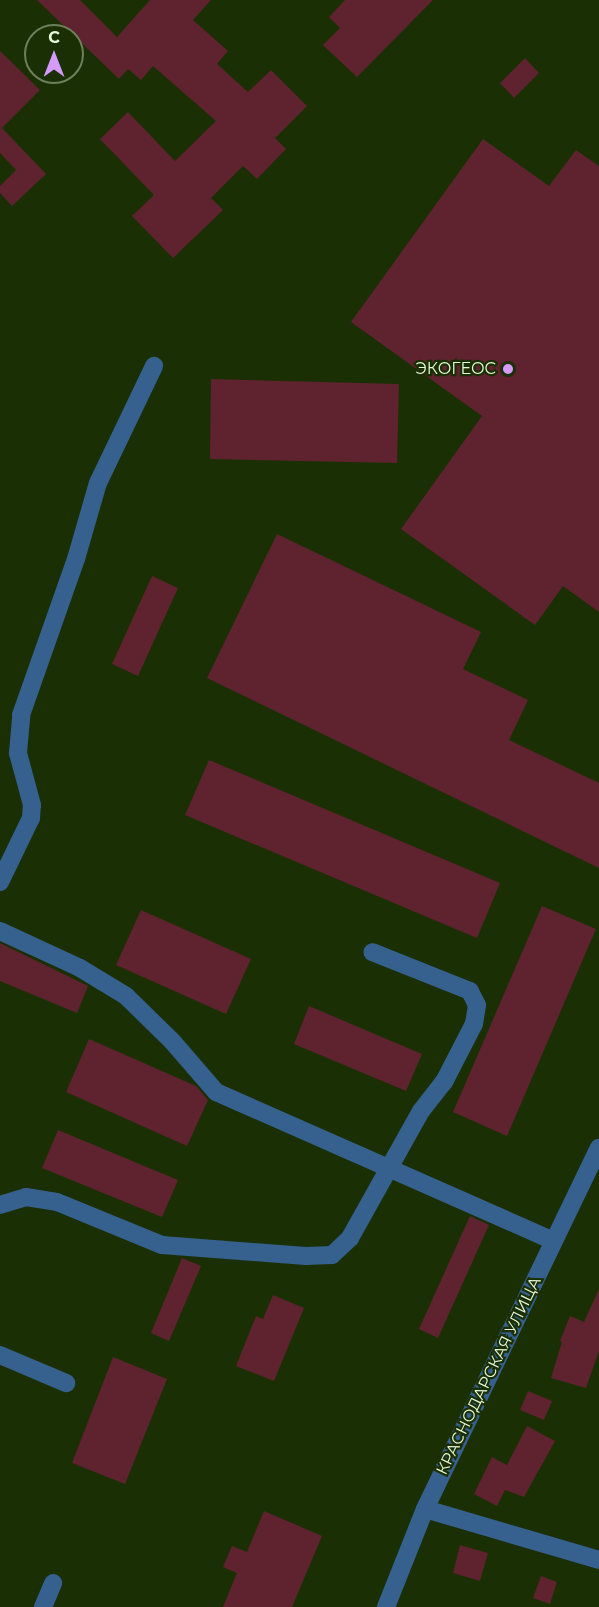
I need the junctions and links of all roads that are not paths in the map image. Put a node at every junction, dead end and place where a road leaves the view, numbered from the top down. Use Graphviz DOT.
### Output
graph roads {
  1 [pos="153,366"];
  2 [pos="0,882"];
  3 [pos="0,931"];
  4 [pos="372,952"];
  5 [pos="599,1148"];
  6 [pos="390,1169"];
  7 [pos="0,1205"];
  8 [pos="554,1241"];
  9 [pos="0,1355"];
  10 [pos="66,1383"];
  11 [pos="425,1509"];
  12 [pos="599,1560"];
  13 [pos="53,1583"];
  14 [pos="43,1607"];
  15 [pos="386,1607"];
  1 -- 2 [label="street"];
  3 -- 6 [label="street"];
  4 -- 6 [label="street"];
  5 -- 8 [label="street, КРАСНОДАРСКАЯ УЛИЦА"];
  6 -- 7 [label="street"];
  6 -- 8 [label="street"];
  8 -- 11 [label="street, КРАСНОДАРСКАЯ УЛИЦА"];
  9 -- 10 [label="street"];
  11 -- 12 [label="street"];
  11 -- 15 [label="street, КРАСНОДАРСКАЯ УЛИЦА"];
  13 -- 14 [label="street"];
}
